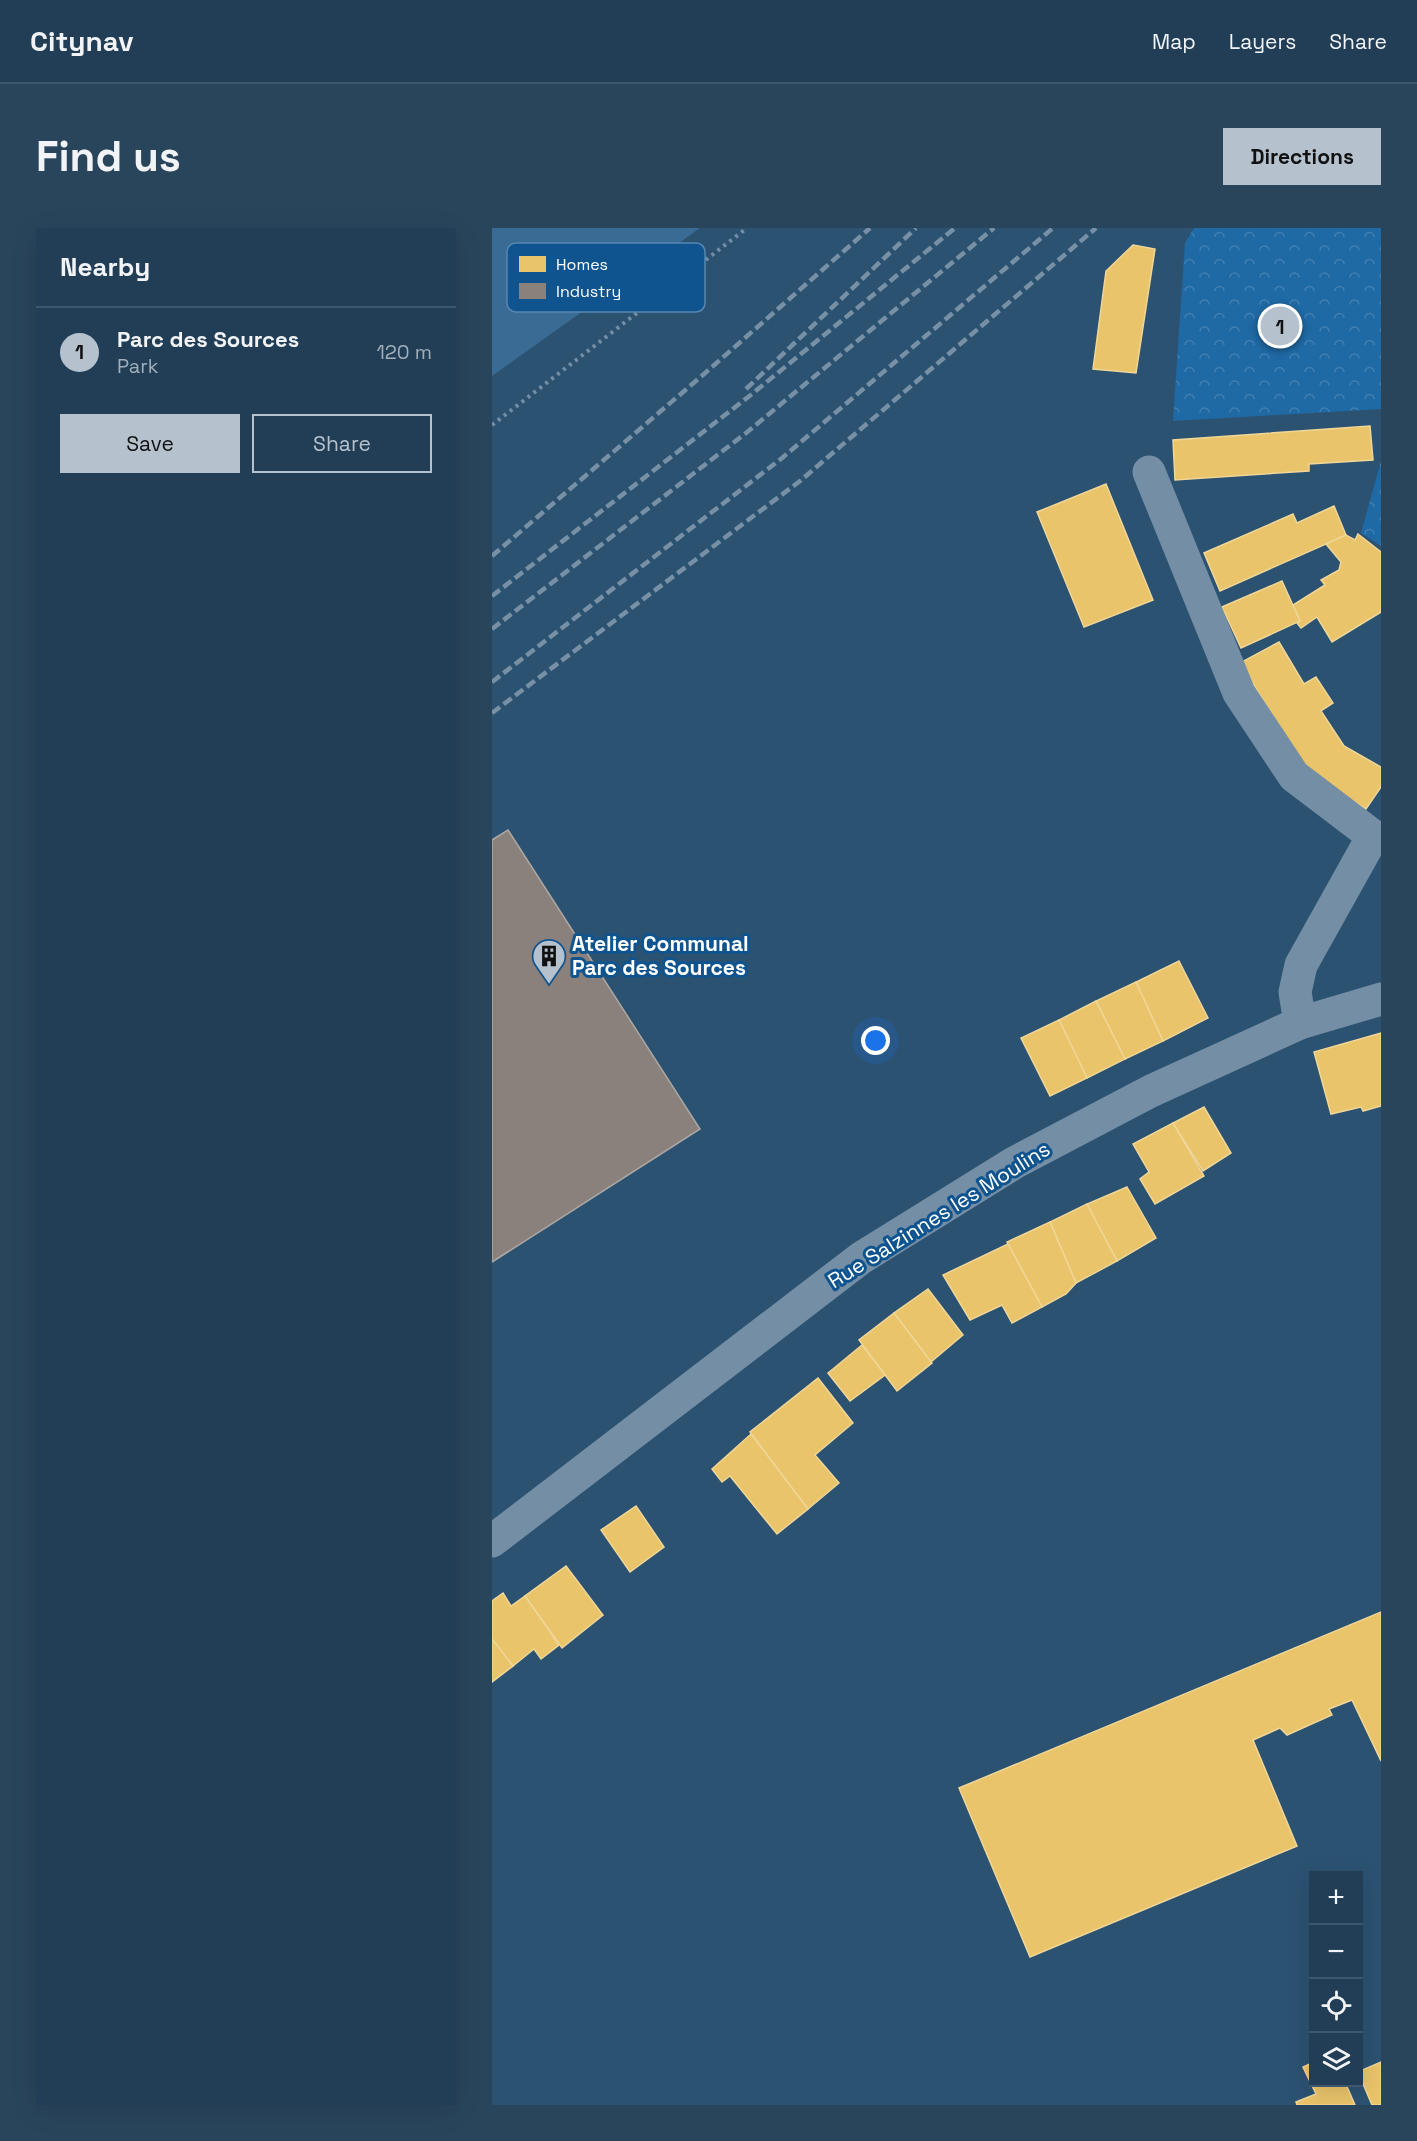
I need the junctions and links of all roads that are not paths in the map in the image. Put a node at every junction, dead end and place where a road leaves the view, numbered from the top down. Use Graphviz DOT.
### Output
graph roads {
  1 [pos="1149,472"];
  2 [pos="1381,999"];
  3 [pos="1300,1023"];
  4 [pos="492,1541"];
  1 -- 3 [label="street"];
  2 -- 3 [label="street, Rue Salzinnes les Moulins"];
  3 -- 4 [label="street, Rue Salzinnes les Moulins"];
}
